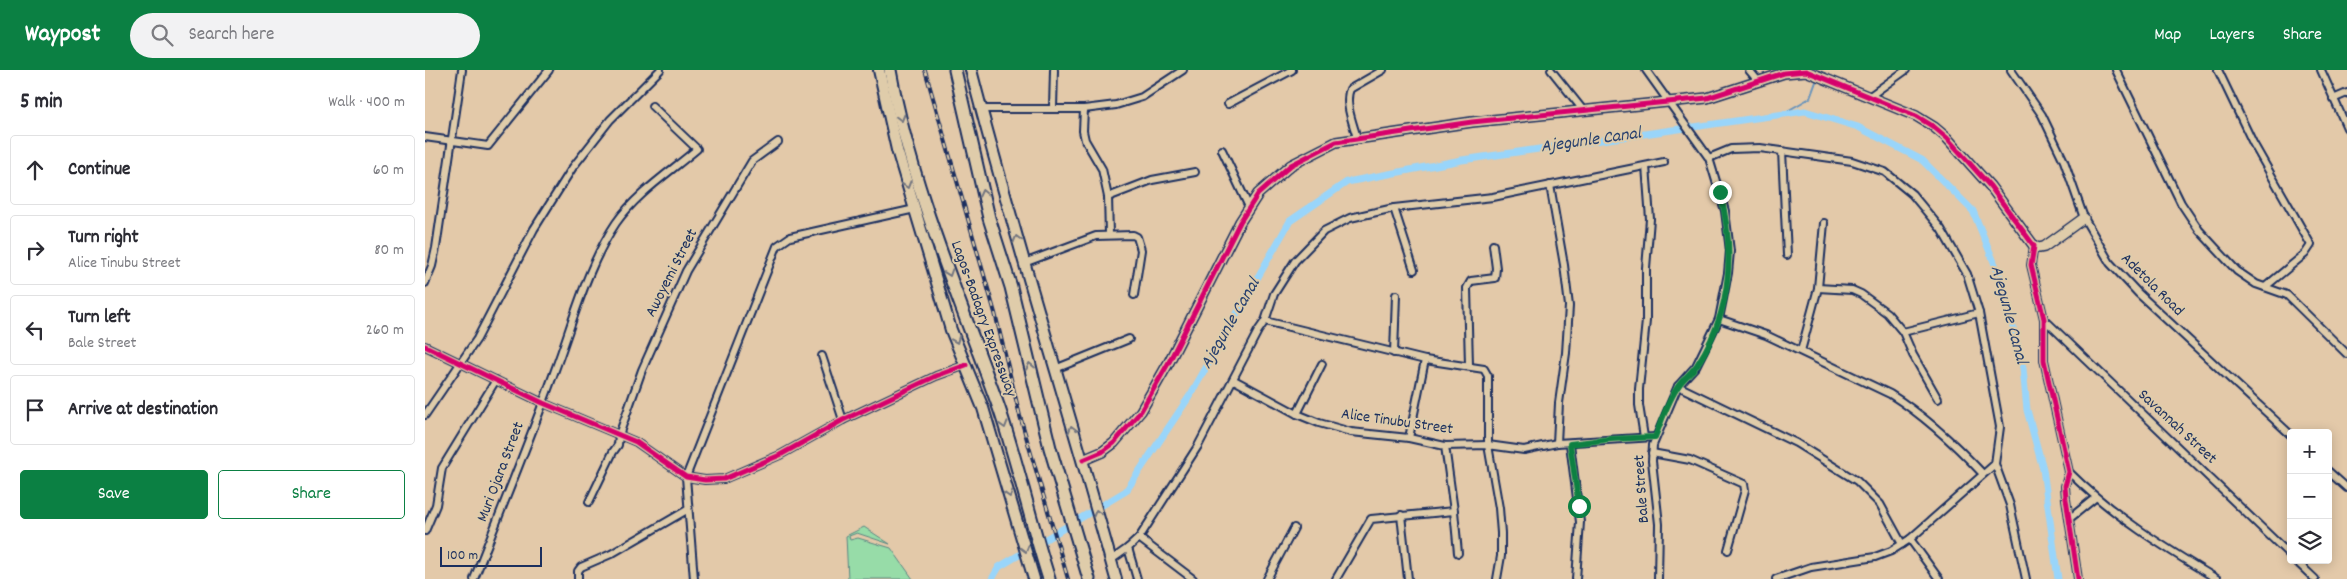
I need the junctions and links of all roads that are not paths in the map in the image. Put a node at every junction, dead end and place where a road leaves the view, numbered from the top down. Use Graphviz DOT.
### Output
graph roads {
  1 [pos="462,70"];
  2 [pos="549,70"];
  3 [pos="660,70"];
  4 [pos="879,70"];
  5 [pos="890,70"];
  6 [pos="955,70"];
  7 [pos="971,70"];
  8 [pos="1053,70"];
  9 [pos="1183,70"];
  10 [pos="1292,70"];
  11 [pos="1383,70"];
  12 [pos="1551,70"];
  13 [pos="1646,70"];
  14 [pos="1749,70"];
  15 [pos="1906,70"];
  16 [pos="2011,70"];
  17 [pos="2116,70"];
  18 [pos="2218,70"];
  19 [pos="2321,70"];
  20 [pos="1793,71"];
  21 [pos="1806,71"];
  22 [pos="1826,75"];
  23 [pos="1759,82"];
  24 [pos="2347,93"];
  25 [pos="1870,96"];
  26 [pos="2333,99"];
  27 [pos="1669,100"];
  28 [pos="1228,104"];
  29 [pos="653,106"];
  30 [pos="1053,108"];
  31 [pos="981,109"];
  32 [pos="1084,109"];
  33 [pos="1583,110"];
  34 [pos="2347,128"];
  35 [pos="425,137"];
  36 [pos="1357,138"];
  37 [pos="451,141"];
  38 [pos="778,142"];
  39 [pos="1222,150"];
  40 [pos="1782,151"];
  41 [pos="1709,158"];
  42 [pos="1664,162"];
  43 [pos="1646,166"];
  44 [pos="1195,172"];
  45 [pos="1550,185"];
  46 [pos="1108,197"];
  47 [pos="1249,207"];
  48 [pos="1393,208"];
  49 [pos="915,209"];
  50 [pos="2083,218"];
  51 [pos="1824,223"];
  52 [pos="1109,234"];
  53 [pos="1493,245"];
  54 [pos="2033,246"];
  55 [pos="1787,255"];
  56 [pos="1023,264"];
  57 [pos="1414,270"];
  58 [pos="425,283"];
  59 [pos="2265,287"];
  60 [pos="1818,288"];
  61 [pos="1134,295"];
  62 [pos="1396,295"];
  63 [pos="1979,313"];
  64 [pos="2044,319"];
  65 [pos="1719,320"];
  66 [pos="1265,321"];
  67 [pos="1903,332"];
  68 [pos="1129,339"];
  69 [pos="425,346"];
  70 [pos="1801,352"];
  71 [pos="1394,353"];
  72 [pos="2347,354"];
  73 [pos="822,356"];
  74 [pos="1425,360"];
  75 [pos="462,362"];
  76 [pos="1322,364"];
  77 [pos="966,365"];
  78 [pos="1469,365"];
  79 [pos="1055,368"];
  80 [pos="496,380"];
  81 [pos="1234,380"];
  82 [pos="1678,386"];
  83 [pos="1938,399"];
  84 [pos="543,403"];
  85 [pos="1297,414"];
  86 [pos="425,415"];
  87 [pos="843,420"];
  88 [pos="2287,431"];
  89 [pos="619,435"];
  90 [pos="1644,437"];
  91 [pos="1655,437"];
  92 [pos="1409,438"];
  93 [pos="1557,444"];
  94 [pos="1570,444"];
  95 [pos="1488,445"];
  96 [pos="1445,446"];
  97 [pos="1652,452"];
  98 [pos="1083,460"];
  99 [pos="1995,464"];
  100 [pos="2069,472"];
  101 [pos="1983,474"];
  102 [pos="2332,474"];
  103 [pos="686,477"];
  104 [pos="2347,488"];
  105 [pos="2095,498"];
  106 [pos="589,502"];
  107 [pos="687,510"];
  108 [pos="1454,511"];
  109 [pos="1401,515"];
  110 [pos="2069,519"];
  111 [pos="1294,528"];
  112 [pos="425,530"];
  113 [pos="1139,538"];
  114 [pos="1910,539"];
  115 [pos="1902,544"];
  116 [pos="1128,548"];
  117 [pos="1728,550"];
  118 [pos="2287,552"];
  119 [pos="1457,553"];
  120 [pos="1111,560"];
  121 [pos="2299,564"];
  122 [pos="474,579"];
  123 [pos="578,579"];
  124 [pos="694,579"];
  125 [pos="1034,579"];
  126 [pos="1049,579"];
  127 [pos="1089,579"];
  128 [pos="1116,579"];
  129 [pos="1137,579"];
  130 [pos="1193,579"];
  131 [pos="1267,579"];
  132 [pos="1336,579"];
  133 [pos="1408,579"];
  134 [pos="1497,579"];
  135 [pos="1575,579"];
  136 [pos="1658,579"];
  137 [pos="1776,579"];
  138 [pos="1939,579"];
  139 [pos="2026,579"];
  140 [pos="2078,579"];
  141 [pos="2217,579"];
  142 [pos="2315,579"];
  1 -- 37 [label="street"];
  2 -- 37 [label="street"];
  3 -- 75 [label="street"];
  4 -- 49 [label="main road, Lagos-Badagry Expressway, one-way"];
  5 -- 126 [label="highway, Lagos-Badagry Expressway, one-way"];
  127 -- 6 [label="highway, Lagos-Badagry Expressway, one-way"];
  7 -- 31 [label="main road"];
  8 -- 30 [label="street"];
  9 -- 32 [label="street"];
  10 -- 28 [label="street"];
  11 -- 36 [label="street"];
  12 -- 33 [label="street"];
  13 -- 27 [label="street, Bale Street"];
  14 -- 23 [label="street"];
  15 -- 25 [label="street"];
  16 -- 50 [label="street, Adetola Road"];
  17 -- 59 [label="street"];
  18 -- 59 [label="street"];
  19 -- 26 [label="street"];
  20 -- 21 [label="street"];
  20 -- 23 [label="street"];
  21 -- 22 [label="street"];
  22 -- 25 [label="street"];
  23 -- 27 [label="street"];
  24 -- 26 [label="street"];
  25 -- 54 [label="street"];
  26 -- 34 [label="street"];
  27 -- 33 [label="street"];
  27 -- 41 [label="street, Bale Street"];
  29 -- 84 [label="street, Muri Ojara Street"];
  30 -- 31 [label="street"];
  30 -- 32 [label="street"];
  56 -- 31 [label="main road, one-way"];
  32 -- 46 [label="street"];
  33 -- 36 [label="street"];
  35 -- 37 [label="street"];
  36 -- 47 [label="street"];
  37 -- 58 [label="street"];
  38 -- 89 [label="street, Awoyemi Street"];
  39 -- 47 [label="street"];
  40 -- 41 [label="street"];
  40 -- 55 [label="street"];
  40 -- 63 [label="street"];
  41 -- 65 [label="street, Bale Street"];
  42 -- 43 [label="street"];
  43 -- 45 [label="street"];
  43 -- 90 [label="street"];
  44 -- 46 [label="street"];
  45 -- 48 [label="street"];
  45 -- 93 [label="street"];
  46 -- 52 [label="street"];
  47 -- 98 [label="street"];
  48 -- 57 [label="street"];
  48 -- 66 [label="street"];
  49 -- 77 [label="main road, Lagos-Badagry Expressway, one-way"];
  49 -- 103 [label="street"];
  50 -- 54 [label="street"];
  50 -- 88 [label="street, Adetola Road"];
  51 -- 60 [label="street"];
  52 -- 56 [label="street"];
  52 -- 61 [label="street"];
  53 -- 78 [label="street"];
  54 -- 64 [label="street"];
  56 -- 79 [label="main road"];
  59 -- 72 [label="street"];
  60 -- 67 [label="street"];
  60 -- 70 [label="street"];
  62 -- 71 [label="street"];
  63 -- 67 [label="street"];
  63 -- 99 [label="street"];
  64 -- 100 [label="street"];
  64 -- 118 [label="street, Savannah Street"];
  65 -- 70 [label="street"];
  65 -- 82 [label="street, Bale Street"];
  66 -- 71 [label="street"];
  66 -- 81 [label="street"];
  67 -- 83 [label="street"];
  68 -- 79 [label="street"];
  69 -- 75 [label="street"];
  70 -- 101 [label="street"];
  71 -- 74 [label="street"];
  73 -- 87 [label="street"];
  74 -- 78 [label="street"];
  74 -- 92 [label="street"];
  75 -- 80 [label="street"];
  75 -- 86 [label="street"];
  76 -- 85 [label="street"];
  77 -- 87 [label="street"];
  77 -- 125 [label="main road, Lagos-Badagry Expressway, one-way"];
  78 -- 95 [label="street"];
  98 -- 79 [label="main road, one-way"];
  80 -- 84 [label="street"];
  80 -- 112 [label="street"];
  81 -- 85 [label="street, Alice Tinubu Street"];
  81 -- 113 [label="street"];
  82 -- 91 [label="street, Bale Street"];
  82 -- 115 [label="street"];
  84 -- 89 [label="street"];
  84 -- 122 [label="street, Muri Ojara Street"];
  85 -- 92 [label="street, Alice Tinubu Street"];
  87 -- 103 [label="street"];
  89 -- 103 [label="street"];
  89 -- 106 [label="street, Awoyemi Street"];
  90 -- 91 [label="street, Alice Tinubu Street"];
  90 -- 94 [label="street, Alice Tinubu Street"];
  91 -- 97 [label="street, Bale Street"];
  92 -- 96 [label="street, Alice Tinubu Street"];
  93 -- 94 [label="street, Alice Tinubu Street"];
  93 -- 95 [label="street, Alice Tinubu Street"];
  94 -- 135 [label="street"];
  95 -- 96 [label="street, Alice Tinubu Street"];
  95 -- 134 [label="street"];
  96 -- 108 [label="street"];
  97 -- 117 [label="street"];
  97 -- 136 [label="street, Bale Street"];
  120 -- 98 [label="main road, one-way"];
  99 -- 101 [label="street"];
  99 -- 139 [label="street"];
  100 -- 105 [label="street"];
  100 -- 110 [label="street"];
  101 -- 114 [label="street"];
  102 -- 104 [label="street"];
  103 -- 107 [label="street"];
  105 -- 110 [label="street"];
  105 -- 141 [label="street"];
  107 -- 123 [label="street"];
  107 -- 124 [label="street"];
  108 -- 109 [label="street"];
  108 -- 119 [label="street"];
  109 -- 132 [label="street"];
  109 -- 133 [label="street"];
  110 -- 140 [label="street"];
  111 -- 131 [label="street"];
  113 -- 116 [label="street"];
  113 -- 130 [label="street"];
  114 -- 115 [label="street"];
  114 -- 138 [label="street"];
  115 -- 137 [label="street"];
  116 -- 120 [label="street"];
  116 -- 129 [label="street"];
  120 -- 128 [label="main road"];
  121 -- 142 [label="street"];
}
